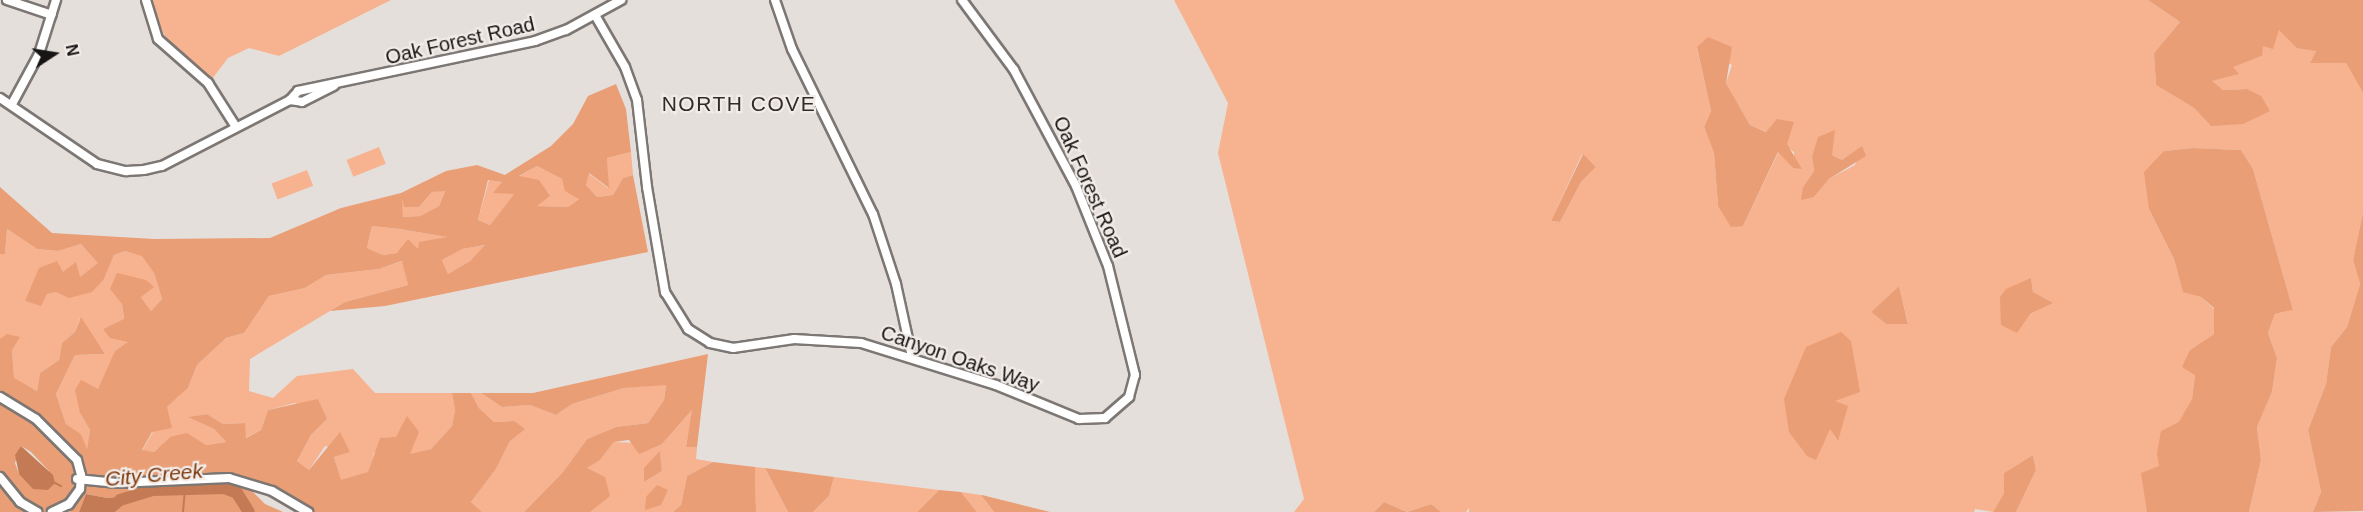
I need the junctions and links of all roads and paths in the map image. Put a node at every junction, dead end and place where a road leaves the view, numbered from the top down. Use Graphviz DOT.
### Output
graph roads {
  1 [pos="6,0"];
  2 [pos="56,0"];
  3 [pos="146,0"];
  4 [pos="621,0"];
  5 [pos="775,0"];
  6 [pos="962,0"];
  7 [pos="52,15"];
  8 [pos="595,15"];
  9 [pos="0,98"];
  10 [pos="12,104"];
  11 [pos="236,127"];
  12 [pos="912,357"];
  13 [pos="0,398"];
  14 [pos="1123,405"];
  15 [pos="0,477"];
  16 [pos="79,479"];
  17 [pos="37,512"];
  18 [pos="52,512"];
  19 [pos="308,512"];
  1 -- 7 [label="street"];
  2 -- 7 [label="street"];
  3 -- 11 [label="street"];
  4 -- 8 [label="street, Oak Forest Road"];
  5 -- 12 [label="street"];
  6 -- 14 [label="street, Oak Forest Road"];
  7 -- 10 [label="street"];
  8 -- 11 [label="street, Oak Forest Road"];
  8 -- 12 [label="street, Canyon Oaks Way"];
  9 -- 10 [label="street, Oak Forest Road"];
  10 -- 11 [label="street, Oak Forest Road"];
  12 -- 14 [label="street, Canyon Oaks Way"];
  13 -- 16 [label="street"];
  15 -- 17 [label="street"];
  16 -- 18 [label="street"];
  16 -- 19 [label="street"];
}
